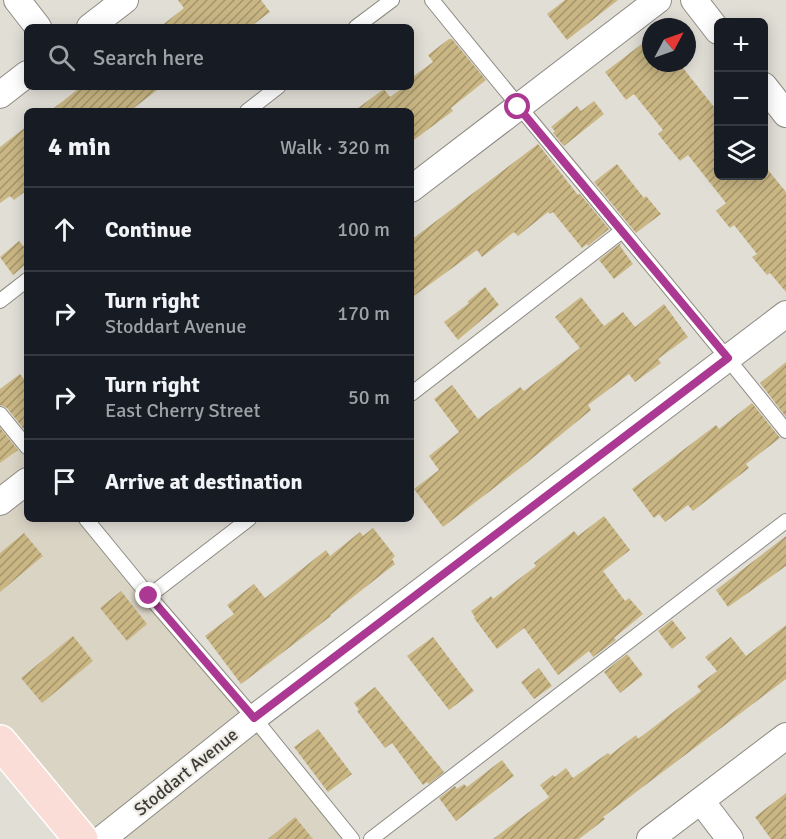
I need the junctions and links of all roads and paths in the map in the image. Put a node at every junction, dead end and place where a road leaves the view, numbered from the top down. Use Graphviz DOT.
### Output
graph roads {
  1 [pos="16,0"];
  2 [pos="125,0"];
  3 [pos="392,0"];
  4 [pos="432,0"];
  5 [pos="658,0"];
  6 [pos="694,0"];
  7 [pos="36,24"];
  8 [pos="94,24"];
  9 [pos="360,24"];
  10 [pos="714,26"];
  11 [pos="24,76"];
  12 [pos="274,90"];
  13 [pos="768,91"];
  14 [pos="0,94"];
  15 [pos="518,107"];
  16 [pos="251,108"];
  17 [pos="786,114"];
  18 [pos="414,187"];
  19 [pos="622,231"];
  20 [pos="24,282"];
  21 [pos="0,301"];
  22 [pos="786,314"];
  23 [pos="728,358"];
  24 [pos="414,392"];
  25 [pos="0,414"];
  26 [pos="786,430"];
  27 [pos="24,443"];
  28 [pos="24,483"];
  29 [pos="0,502"];
  30 [pos="786,521"];
  31 [pos="88,522"];
  32 [pos="245,522"];
  33 [pos="149,596"];
  34 [pos="254,718"];
  35 [pos="786,736"];
  36 [pos="4,755"];
  37 [pos="701,801"];
  38 [pos="81,839"];
  39 [pos="102,839"];
  40 [pos="352,839"];
  41 [pos="371,839"];
  42 [pos="650,839"];
  43 [pos="730,839"];
  1 -- 7 [label="street"];
  2 -- 8 [label="street"];
  3 -- 9 [label="lane"];
  4 -- 15 [label="lane"];
  5 -- 15 [label="street"];
  6 -- 10 [label="street"];
  11 -- 14 [label="street"];
  12 -- 16 [label="lane"];
  13 -- 17 [label="street"];
  15 -- 18 [label="street"];
  15 -- 19 [label="lane"];
  19 -- 23 [label="lane"];
  19 -- 24 [label="lane"];
  20 -- 21 [label="lane"];
  22 -- 23 [label="street, Stoddart Avenue"];
  23 -- 26 [label="lane"];
  23 -- 34 [label="street, Stoddart Avenue"];
  25 -- 27 [label="lane"];
  28 -- 29 [label="street"];
  30 -- 41 [label="lane"];
  31 -- 33 [label="lane"];
  32 -- 33 [label="lane"];
  33 -- 34 [label="lane"];
  34 -- 39 [label="street, Stoddart Avenue"];
  34 -- 40 [label="lane"];
  35 -- 37 [label="street"];
  36 -- 38 [label="main road"];
  37 -- 42 [label="street"];
  37 -- 43 [label="street"];
}
